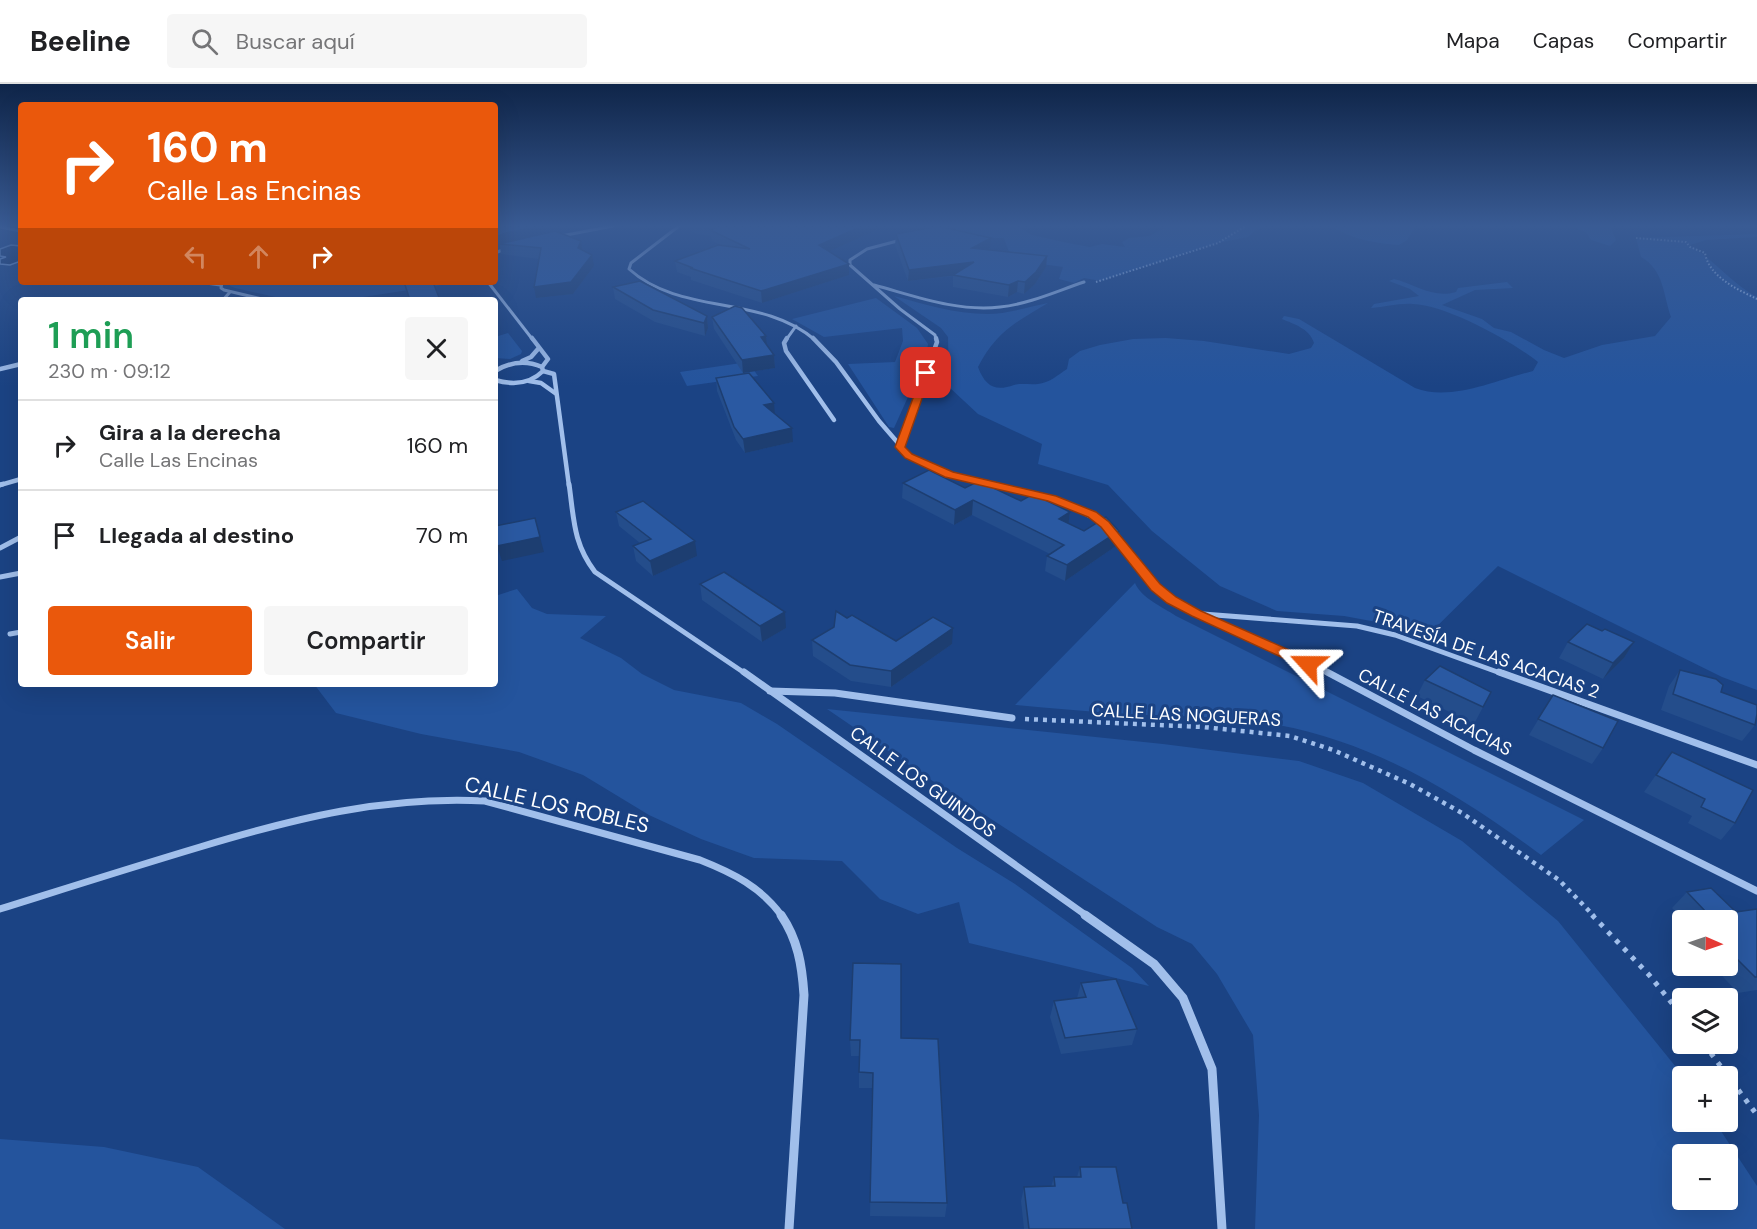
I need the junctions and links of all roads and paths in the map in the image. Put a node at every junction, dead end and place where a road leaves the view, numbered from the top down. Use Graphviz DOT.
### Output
graph roads {
  1 [pos="640,279"];
  2 [pos="867,279"];
  3 [pos="1106,279"];
  4 [pos="1723,279"];
  5 [pos="1084,282"];
  6 [pos="221,285"];
  7 [pos="491,285"];
  8 [pos="874,285"];
  9 [pos="230,292"];
  10 [pos="226,297"];
  11 [pos="252,297"];
  12 [pos="1757,299"];
  13 [pos="795,326"];
  14 [pos="537,349"];
  15 [pos="548,359"];
  16 [pos="519,363"];
  17 [pos="18,365"];
  18 [pos="498,365"];
  19 [pos="504,366"];
  20 [pos="0,369"];
  21 [pos="498,369"];
  22 [pos="542,369"];
  23 [pos="554,374"];
  24 [pos="498,381"];
  25 [pos="527,381"];
  26 [pos="506,383"];
  27 [pos="498,387"];
  28 [pos="555,393"];
  29 [pos="834,420"];
  30 [pos="900,447"];
  31 [pos="18,480"];
  32 [pos="0,484"];
  33 [pos="18,539"];
  34 [pos="0,548"];
  35 [pos="18,574"];
  36 [pos="0,577"];
  37 [pos="1196,613"];
  38 [pos="18,633"];
  39 [pos="10,634"];
  40 [pos="770,690"];
  41 [pos="1012,718"];
  42 [pos="1757,765"];
  43 [pos="1757,891"];
  44 [pos="0,909"];
  45 [pos="1672,1003"];
  46 [pos="1711,1054"];
  47 [pos="1757,1115"];
  48 [pos="789,1229"];
  49 [pos="1222,1229"];
  1 -- 13 [label="street, CALLE LAS ACACIAS"];
  2 -- 8 [label="street"];
  3 -- 5 [label="path"];
  4 -- 12 [label="path"];
  5 -- 8 [label="street"];
  6 -- 9 [label="street"];
  7 -- 14 [label="street"];
  8 -- 30 [label="street"];
  9 -- 10 [label="street"];
  9 -- 11 [label="street"];
  13 -- 29 [label="street"];
  13 -- 30 [label="street, CALLE LAS ACACIAS"];
  14 -- 15 [label="street"];
  14 -- 16 [label="street"];
  15 -- 22 [label="street"];
  15 -- 23 [label="street, CALLE LOS GUINDOS"];
  16 -- 19 [label="street"];
  16 -- 22 [label="street"];
  17 -- 20 [label="street"];
  18 -- 19 [label="street"];
  19 -- 21 [label="street"];
  22 -- 23 [label="street"];
  22 -- 25 [label="street"];
  23 -- 28 [label="street, CALLE LOS GUINDOS"];
  24 -- 26 [label="street"];
  25 -- 26 [label="street"];
  25 -- 28 [label="street"];
  26 -- 27 [label="street"];
  28 -- 40 [label="street, CALLE LOS GUINDOS"];
  30 -- 37 [label="street, CALLE LAS ACACIAS"];
  31 -- 32 [label="street"];
  33 -- 34 [label="street"];
  35 -- 36 [label="street"];
  37 -- 42 [label="street, TRAVESÍA DE LAS ACACIAS 2"];
  37 -- 43 [label="street, CALLE LAS ACACIAS"];
  38 -- 39 [label="street"];
  40 -- 41 [label="street"];
  40 -- 49 [label="street, CALLE LOS GUINDOS"];
  41 -- 45 [label="path, CALLE LAS NOGUERAS"];
  44 -- 48 [label="street, CALLE LOS ROBLES"];
  46 -- 47 [label="path"];
}
